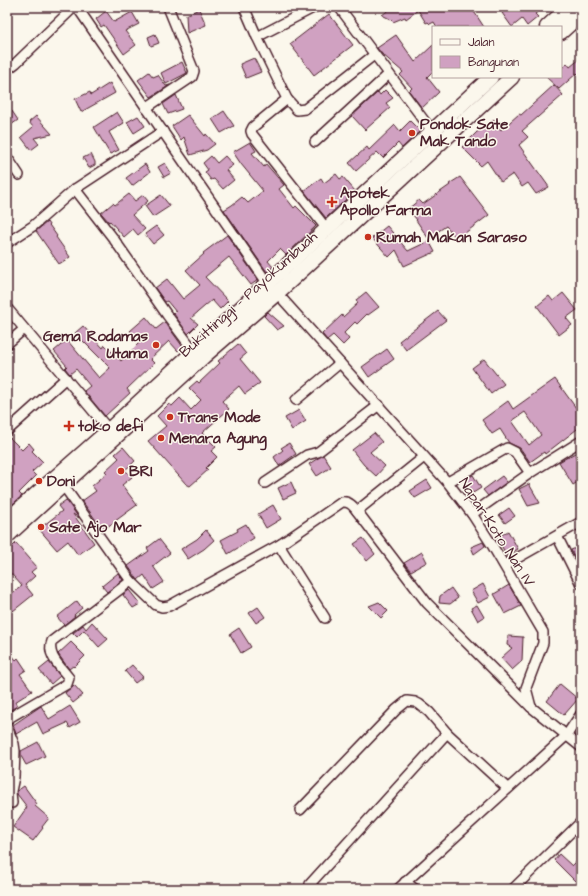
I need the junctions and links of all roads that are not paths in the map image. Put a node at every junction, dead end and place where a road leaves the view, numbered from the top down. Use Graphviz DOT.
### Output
graph roads {
  1 [pos="74,7"];
  2 [pos="77,7"];
  3 [pos="168,7"];
  4 [pos="244,7"];
  5 [pos="315,7"];
  6 [pos="339,7"];
  7 [pos="568,7"];
  8 [pos="581,14"];
  9 [pos="548,26"];
  10 [pos="562,31"];
  11 [pos="257,37"];
  12 [pos="374,55"];
  13 [pos="7,70"];
  14 [pos="389,74"];
  15 [pos="490,78"];
  16 [pos="511,78"];
  17 [pos="287,99"];
  18 [pos="146,108"];
  19 [pos="163,131"];
  20 [pos="432,131"];
  21 [pos="315,142"];
  22 [pos="7,157"];
  23 [pos="406,165"];
  24 [pos="19,175"];
  25 [pos="369,188"];
  26 [pos="75,189"];
  27 [pos="379,198"];
  28 [pos="326,228"];
  29 [pos="7,243"];
  30 [pos="272,288"];
  31 [pos="7,308"];
  32 [pos="24,329"];
  33 [pos="7,344"];
  34 [pos="194,351"];
  35 [pos="340,363"];
  36 [pos="66,378"];
  37 [pos="296,400"];
  38 [pos="379,405"];
  39 [pos="7,430"];
  40 [pos="109,430"];
  41 [pos="581,441"];
  42 [pos="424,457"];
  43 [pos="530,473"];
  44 [pos="448,482"];
  45 [pos="265,483"];
  46 [pos="63,484"];
  47 [pos="357,511"];
  48 [pos="472,514"];
  49 [pos="7,520"];
  50 [pos="581,522"];
  51 [pos="7,536"];
  52 [pos="557,536"];
  53 [pos="281,544"];
  54 [pos="505,565"];
  55 [pos="131,580"];
  56 [pos="581,584"];
  57 [pos="325,618"];
  58 [pos="531,707"];
  59 [pos="581,714"];
  60 [pos="7,719"];
  61 [pos="7,727"];
  62 [pos="448,733"];
  63 [pos="566,736"];
  64 [pos="581,747"];
  65 [pos="507,788"];
  66 [pos="12,803"];
  67 [pos="300,810"];
  68 [pos="581,822"];
  69 [pos="404,882"];
  70 [pos="311,887"];
  71 [pos="398,889"];
  72 [pos="416,889"];
  73 [pos="513,889"];
  1 -- 13 [label="street"];
  2 -- 18 [label="street, Napar-Koto Nan IV"];
  3 -- 18 [label="street"];
  4 -- 11 [label="street"];
  5 -- 11 [label="street"];
  6 -- 12 [label="street"];
  7 -- 9 [label="highway"];
  8 -- 10 [label="highway"];
  11 -- 17 [label="street"];
  12 -- 14 [label="street"];
  12 -- 17 [label="street"];
  14 -- 20 [label="street"];
  14 -- 21 [label="street"];
  15 -- 20 [label="highway, Bukittinggi - Payokumbuah"];
  16 -- 23 [label="highway, Bukittinggi - Payokumbuah"];
  17 -- 28 [label="street"];
  18 -- 19 [label="street, Napar-Koto Nan IV"];
  19 -- 26 [label="street"];
  19 -- 30 [label="street, Napar-Koto Nan IV"];
  20 -- 23 [label="highway, Bukittinggi - Payokumbuah"];
  22 -- 24 [label="street"];
  23 -- 25 [label="highway, Bukittinggi - Payokumbuah"];
  23 -- 27 [label="highway, Bukittinggi - Payokumbuah"];
  25 -- 27 [label="highway"];
  25 -- 28 [label="highway, Bukittinggi - Payokumbuah"];
  26 -- 29 [label="street"];
  26 -- 34 [label="street"];
  27 -- 30 [label="highway, Bukittinggi - Payokumbuah"];
  28 -- 30 [label="highway, Bukittinggi - Payokumbuah"];
  30 -- 34 [label="highway, Bukittinggi - Payokumbuah"];
  30 -- 35 [label="street, Napar-Koto Nan IV"];
  30 -- 46 [label="highway, Bukittinggi - Payokumbuah"];
  31 -- 32 [label="street"];
  32 -- 33 [label="street"];
  32 -- 36 [label="street"];
  34 -- 40 [label="highway, Bukittinggi - Payokumbuah"];
  35 -- 37 [label="street"];
  35 -- 38 [label="street, Napar-Koto Nan IV"];
  36 -- 39 [label="street"];
  36 -- 40 [label="street"];
  38 -- 42 [label="street, Napar-Koto Nan IV"];
  38 -- 45 [label="street"];
  40 -- 49 [label="highway, Bukittinggi - Payokumbuah"];
  41 -- 43 [label="street"];
  42 -- 44 [label="street, Napar-Koto Nan IV"];
  42 -- 47 [label="street"];
  43 -- 44 [label="street"];
  43 -- 48 [label="street"];
  44 -- 48 [label="street, Napar-Koto Nan IV"];
  46 -- 51 [label="highway, Bukittinggi - Payokumbuah"];
  46 -- 55 [label="street"];
  47 -- 53 [label="street"];
  47 -- 58 [label="street"];
  48 -- 54 [label="street, Napar-Koto Nan IV"];
  50 -- 52 [label="street"];
  52 -- 54 [label="street"];
  52 -- 56 [label="street"];
  53 -- 55 [label="street"];
  53 -- 57 [label="street"];
  54 -- 58 [label="street, Napar-Koto Nan IV"];
  55 -- 60 [label="street"];
  58 -- 63 [label="street"];
  59 -- 63 [label="street"];
  61 -- 66 [label="street"];
  62 -- 65 [label="street"];
  62 -- 67 [label="street"];
  62 -- 70 [label="street"];
  63 -- 64 [label="street"];
  63 -- 65 [label="street"];
  65 -- 69 [label="street"];
  68 -- 73 [label="street"];
  69 -- 71 [label="street"];
  69 -- 72 [label="street"];
}
